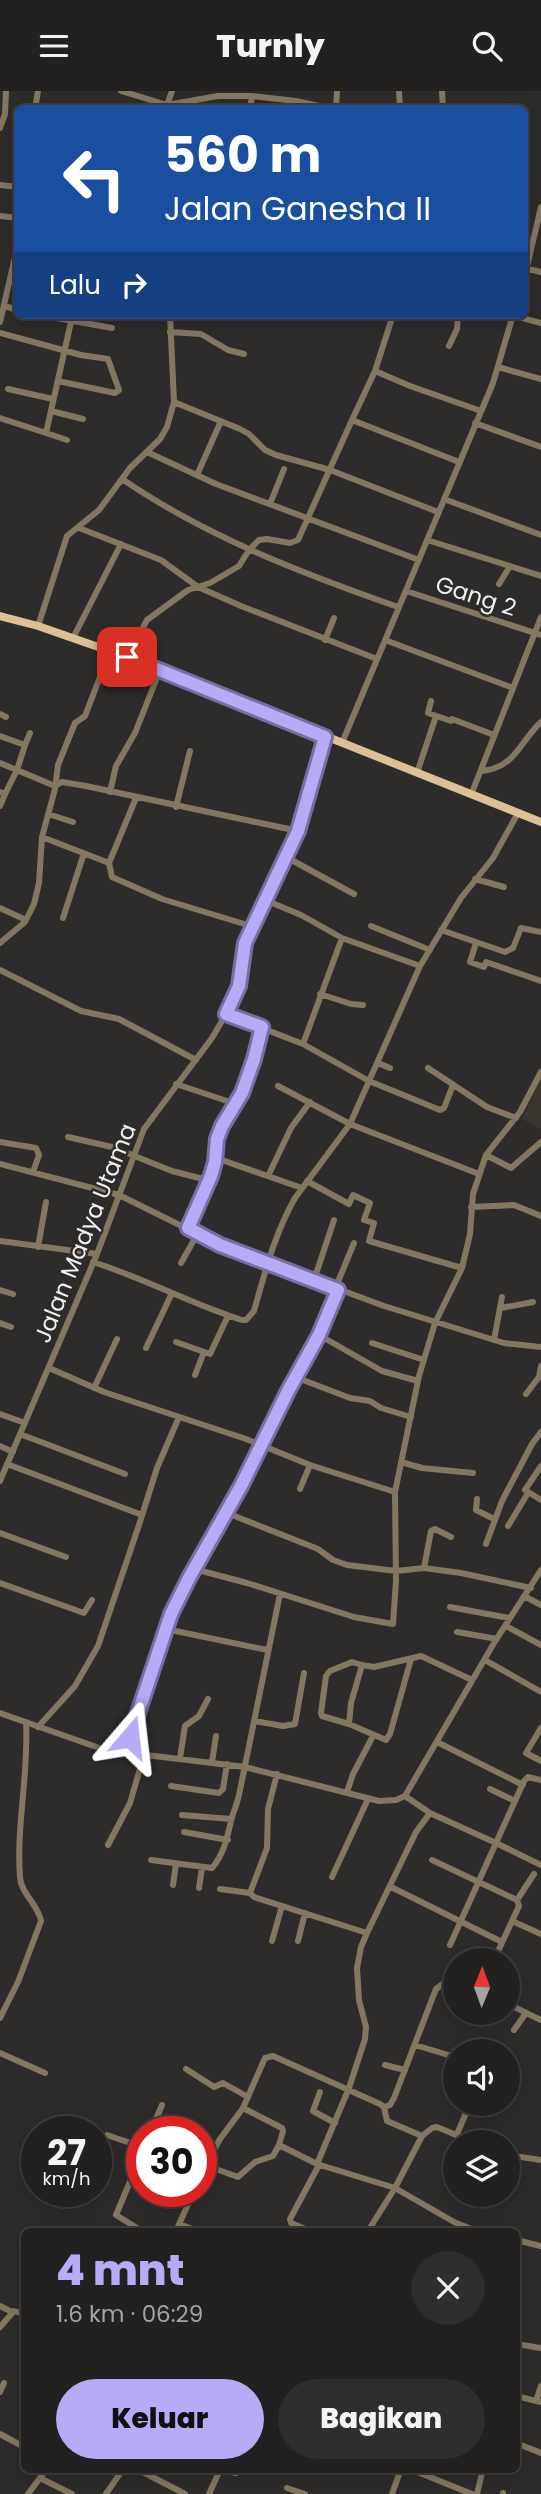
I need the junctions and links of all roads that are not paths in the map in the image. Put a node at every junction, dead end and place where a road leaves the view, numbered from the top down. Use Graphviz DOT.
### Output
graph roads {
  1 [pos="6,91"];
  2 [pos="121,91"];
  3 [pos="172,91"];
  4 [pos="219,94"];
  5 [pos="252,96"];
  6 [pos="167,105"];
  7 [pos="251,105"];
  8 [pos="316,105"];
  9 [pos="0,128"];
  10 [pos="541,207"];
  11 [pos="14,262"];
  12 [pos="528,262"];
  13 [pos="4,306"];
  14 [pos="14,309"];
  15 [pos="58,319"];
  16 [pos="170,319"];
  17 [pos="392,319"];
  18 [pos="458,319"];
  19 [pos="511,319"];
  20 [pos="0,322"];
  21 [pos="71,322"];
  22 [pos="112,328"];
  23 [pos="170,332"];
  24 [pos="0,333"];
  25 [pos="449,346"];
  26 [pos="66,351"];
  27 [pos="244,354"];
  28 [pos="498,367"];
  29 [pos="375,371"];
  30 [pos="541,379"];
  31 [pos="58,381"];
  32 [pos="8,389"];
  33 [pos="53,399"];
  34 [pos="174,402"];
  35 [pos="51,411"];
  36 [pos="481,411"];
  37 [pos="0,418"];
  38 [pos="83,419"];
  39 [pos="352,419"];
  40 [pos="222,421"];
  41 [pos="475,423"];
  42 [pos="46,433"];
  43 [pos="66,440"];
  44 [pos="541,447"];
  45 [pos="147,452"];
  46 [pos="459,462"];
  47 [pos="284,469"];
  48 [pos="330,471"];
  49 [pos="197,475"];
  50 [pos="122,479"];
  51 [pos="444,499"];
  52 [pos="270,504"];
  53 [pos="438,512"];
  54 [pos="309,517"];
  55 [pos="79,528"];
  56 [pos="541,535"];
  57 [pos="427,540"];
  58 [pos="121,544"];
  59 [pos="248,551"];
  60 [pos="419,560"];
  61 [pos="510,566"];
  62 [pos="541,576"];
  63 [pos="499,584"];
  64 [pos="198,587"];
  65 [pos="406,591"];
  66 [pos="398,607"];
  67 [pos="0,616"];
  68 [pos="541,617"];
  69 [pos="334,618"];
  70 [pos="38,626"];
  71 [pos="538,634"];
  72 [pos="73,638"];
  73 [pos="325,640"];
  74 [pos="385,640"];
  75 [pos="110,651"];
  76 [pos="127,657"];
  77 [pos="377,659"];
  78 [pos="160,670"];
  79 [pos="513,688"];
  80 [pos="431,701"];
  81 [pos="436,716"];
  82 [pos="541,722"];
  83 [pos="30,733"];
  84 [pos="495,735"];
  85 [pos="0,736"];
  86 [pos="325,737"];
  87 [pos="342,743"];
  88 [pos="25,745"];
  89 [pos="190,751"];
  90 [pos="0,764"];
  91 [pos="17,770"];
  92 [pos="481,771"];
  93 [pos="417,773"];
  94 [pos="55,786"];
  95 [pos="110,792"];
  96 [pos="3,793"];
  97 [pos="471,795"];
  98 [pos="136,798"];
  99 [pos="0,806"];
  100 [pos="176,807"];
  101 [pos="518,813"];
  102 [pos="48,814"];
  103 [pos="73,822"];
  104 [pos="541,822"];
  105 [pos="298,831"];
  106 [pos="42,837"];
  107 [pos="84,853"];
  108 [pos="286,857"];
  109 [pos="109,863"];
  110 [pos="475,879"];
  111 [pos="504,887"];
  112 [pos="354,894"];
  113 [pos="265,900"];
  114 [pos="0,908"];
  115 [pos="63,918"];
  116 [pos="26,920"];
  117 [pos="251,926"];
  118 [pos="371,926"];
  119 [pos="441,930"];
  120 [pos="541,932"];
  121 [pos="342,937"];
  122 [pos="0,943"];
  123 [pos="476,943"];
  124 [pos="430,950"];
  125 [pos="420,966"];
  126 [pos="0,970"];
  127 [pos="541,981"];
  128 [pos="320,995"];
  129 [pos="363,1005"];
  130 [pos="226,1014"];
  131 [pos="262,1027"];
  132 [pos="303,1044"];
  133 [pos="196,1060"];
  134 [pos="378,1063"];
  135 [pos="390,1068"];
  136 [pos="428,1068"];
  137 [pos="541,1072"];
  138 [pos="369,1081"];
  139 [pos="176,1084"];
  140 [pos="453,1085"];
  141 [pos="278,1086"];
  142 [pos="310,1102"];
  143 [pos="236,1104"];
  144 [pos="516,1118"];
  145 [pos="350,1124"];
  146 [pos="68,1137"];
  147 [pos="0,1142"];
  148 [pos="541,1142"];
  149 [pos="133,1155"];
  150 [pos="486,1155"];
  151 [pos="216,1158"];
  152 [pos="0,1164"];
  153 [pos="33,1173"];
  154 [pos="479,1174"];
  155 [pos="268,1176"];
  156 [pos="207,1180"];
  157 [pos="307,1181"];
  158 [pos="302,1188"];
  159 [pos="119,1195"];
  160 [pos="46,1202"];
  161 [pos="471,1207"];
  162 [pos="541,1216"];
  163 [pos="334,1220"];
  164 [pos="188,1228"];
  165 [pos="198,1233"];
  166 [pos="0,1241"];
  167 [pos="354,1243"];
  168 [pos="38,1247"];
  169 [pos="97,1254"];
  170 [pos="93,1262"];
  171 [pos="267,1262"];
  172 [pos="181,1263"];
  173 [pos="462,1268"];
  174 [pos="314,1280"];
  175 [pos="337,1289"];
  176 [pos="0,1290"];
  177 [pos="172,1293"];
  178 [pos="13,1294"];
  179 [pos="502,1297"];
  180 [pos="533,1302"];
  181 [pos="501,1308"];
  182 [pos="228,1316"];
  183 [pos="0,1323"];
  184 [pos="435,1323"];
  185 [pos="11,1327"];
  186 [pos="319,1335"];
  187 [pos="117,1339"];
  188 [pos="494,1340"];
  189 [pos="176,1342"];
  190 [pos="372,1343"];
  191 [pos="541,1347"];
  192 [pos="146,1348"];
  193 [pos="204,1352"];
  194 [pos="424,1360"];
  195 [pos="541,1366"];
  196 [pos="49,1368"];
  197 [pos="195,1375"];
  198 [pos="295,1377"];
  199 [pos="418,1381"];
  200 [pos="94,1388"];
  201 [pos="526,1394"];
  202 [pos="0,1414"];
  203 [pos="178,1417"];
  204 [pos="411,1417"];
  205 [pos="25,1423"];
  206 [pos="541,1432"];
  207 [pos="20,1434"];
  208 [pos="262,1445"];
  209 [pos="0,1446"];
  210 [pos="13,1452"];
  211 [pos="401,1462"];
  212 [pos="7,1464"];
  213 [pos="310,1465"];
  214 [pos="541,1466"];
  215 [pos="473,1473"];
  216 [pos="125,1474"];
  217 [pos="0,1481"];
  218 [pos="300,1489"];
  219 [pos="395,1492"];
  220 [pos="528,1493"];
  221 [pos="477,1499"];
  222 [pos="541,1500"];
  223 [pos="227,1513"];
  224 [pos="138,1514"];
  225 [pos="494,1518"];
  226 [pos="508,1526"];
  227 [pos="0,1533"];
  228 [pos="451,1537"];
  229 [pos="485,1544"];
  230 [pos="66,1557"];
  231 [pos="424,1568"];
  232 [pos="194,1569"];
  233 [pos="396,1571"];
  234 [pos="540,1575"];
  235 [pos="0,1583"];
  236 [pos="531,1588"];
  237 [pos="280,1594"];
  238 [pos="524,1596"];
  239 [pos="92,1600"];
  240 [pos="541,1605"];
  241 [pos="450,1607"];
  242 [pos="508,1622"];
  243 [pos="166,1629"];
  244 [pos="457,1632"];
  245 [pos="497,1639"];
  246 [pos="541,1645"];
  247 [pos="267,1650"];
  248 [pos="411,1659"];
  249 [pos="485,1660"];
  250 [pos="362,1665"];
  251 [pos="304,1674"];
  252 [pos="472,1680"];
  253 [pos="541,1692"];
  254 [pos="208,1699"];
  255 [pos="0,1713"];
  256 [pos="254,1721"];
  257 [pos="26,1722"];
  258 [pos="349,1724"];
  259 [pos="38,1727"];
  260 [pos="541,1728"];
  261 [pos="216,1736"];
  262 [pos="373,1736"];
  263 [pos="437,1742"];
  264 [pos="125,1753"];
  265 [pos="144,1755"];
  266 [pos="180,1758"];
  267 [pos="541,1761"];
  268 [pos="212,1762"];
  269 [pos="227,1764"];
  270 [pos="245,1767"];
  271 [pos="277,1774"];
  272 [pos="541,1780"];
  273 [pos="523,1784"];
  274 [pos="171,1786"];
  275 [pos="490,1789"];
  276 [pos="348,1793"];
  277 [pos="405,1796"];
  278 [pos="368,1799"];
  279 [pos="515,1801"];
  280 [pos="430,1813"];
  281 [pos="182,1815"];
  282 [pos="231,1819"];
  283 [pos="184,1832"];
  284 [pos="228,1840"];
  285 [pos="496,1843"];
  286 [pos="108,1845"];
  287 [pos="151,1860"];
  288 [pos="432,1860"];
  289 [pos="176,1864"];
  290 [pos="541,1865"];
  291 [pos="202,1868"];
  292 [pos="534,1874"];
  293 [pos="332,1877"];
  294 [pos="480,1883"];
  295 [pos="173,1885"];
  296 [pos="391,1887"];
  297 [pos="199,1888"];
  298 [pos="220,1889"];
  299 [pos="250,1893"];
  300 [pos="517,1900"];
  301 [pos="282,1906"];
  302 [pos="305,1913"];
  303 [pos="462,1921"];
  304 [pos="512,1921"];
  305 [pos="368,1933"];
  306 [pos="541,1934"];
  307 [pos="272,1941"];
  308 [pos="298,1941"];
  309 [pos="502,1942"];
  310 [pos="450,1945"];
  311 [pos="499,1948"];
  312 [pos="443,1984"];
  313 [pos="520,2010"];
  314 [pos="526,2013"];
  315 [pos="0,2018"];
  316 [pos="541,2020"];
  317 [pos="514,2030"];
  318 [pos="415,2045"];
  319 [pos="0,2053"];
  320 [pos="443,2053"];
  321 [pos="385,2065"];
  322 [pos="187,2069"];
  323 [pos="405,2070"];
  324 [pos="45,2073"];
  325 [pos="349,2088"];
  326 [pos="320,2092"];
  327 [pos="248,2097"];
  328 [pos="162,2105"];
  329 [pos="384,2107"];
  330 [pos="243,2108"];
  331 [pos="157,2116"];
  332 [pos="335,2123"];
  333 [pos="446,2130"];
  334 [pos="422,2136"];
  335 [pos="217,2144"];
  336 [pos="279,2145"];
  337 [pos="520,2157"];
  338 [pos="541,2160"];
  339 [pos="318,2164"];
  340 [pos="217,2169"];
  341 [pos="395,2188"];
  342 [pos="126,2191"];
  343 [pos="187,2207"];
  344 [pos="137,2228"];
  345 [pos="178,2228"];
  346 [pos="303,2228"];
  347 [pos="370,2228"];
  348 [pos="467,2228"];
  349 [pos="520,2241"];
  350 [pos="541,2246"];
  351 [pos="0,2306"];
  352 [pos="12,2312"];
  353 [pos="21,2312"];
  354 [pos="0,2327"];
  355 [pos="520,2345"];
  356 [pos="541,2348"];
  357 [pos="4,2383"];
  358 [pos="541,2386"];
  359 [pos="0,2392"];
  360 [pos="520,2397"];
  361 [pos="539,2401"];
  362 [pos="0,2434"];
  363 [pos="21,2445"];
  364 [pos="520,2445"];
  365 [pos="541,2453"];
  366 [pos="43,2473"];
  367 [pos="120,2473"];
  368 [pos="145,2473"];
  369 [pos="218,2473"];
  370 [pos="400,2473"];
  371 [pos="418,2473"];
  372 [pos="482,2473"];
  373 [pos="40,2478"];
  374 [pos="287,2489"];
  375 [pos="59,2491"];
  376 [pos="453,2491"];
  377 [pos="27,2494"];
  378 [pos="72,2494"];
  379 [pos="106,2494"];
  380 [pos="185,2494"];
  381 [pos="209,2494"];
  382 [pos="304,2494"];
  383 [pos="392,2494"];
  384 [pos="475,2494"];
  1 -- 9 [label="street"];
  2 -- 6 [label="street"];
  3 -- 6 [label="street"];
  4 -- 5 [label="street"];
  4 -- 6 [label="street"];
  5 -- 7 [label="street"];
  5 -- 8 [label="street"];
  10 -- 12 [label="street"];
  11 -- 13 [label="street"];
  13 -- 14 [label="street"];
  13 -- 20 [label="street"];
  15 -- 21 [label="street"];
  16 -- 23 [label="street"];
  17 -- 29 [label="street"];
  18 -- 25 [label="street"];
  19 -- 28 [label="street"];
  21 -- 22 [label="street"];
  21 -- 26 [label="street"];
  23 -- 27 [label="street"];
  23 -- 34 [label="street"];
  24 -- 26 [label="street"];
  26 -- 31 [label="street"];
  26 -- 31 [label="street"];
  28 -- 30 [label="street"];
  28 -- 36 [label="street"];
  29 -- 36 [label="street"];
  29 -- 39 [label="street"];
  31 -- 33 [label="street"];
  32 -- 33 [label="street"];
  33 -- 35 [label="street"];
  34 -- 40 [label="street"];
  34 -- 45 [label="street"];
  35 -- 38 [label="street"];
  35 -- 42 [label="street"];
  36 -- 41 [label="street"];
  37 -- 42 [label="street"];
  39 -- 46 [label="street"];
  39 -- 48 [label="street"];
  40 -- 48 [label="street"];
  40 -- 49 [label="street"];
  41 -- 44 [label="street"];
  41 -- 46 [label="street"];
  42 -- 43 [label="street"];
  45 -- 49 [label="street"];
  45 -- 50 [label="street"];
  46 -- 51 [label="street"];
  47 -- 52 [label="street"];
  48 -- 53 [label="street"];
  48 -- 54 [label="street"];
  49 -- 52 [label="street"];
  50 -- 55 [label="street"];
  50 -- 59 [label="street"];
  51 -- 53 [label="street"];
  51 -- 56 [label="street"];
  52 -- 54 [label="street"];
  53 -- 57 [label="street"];
  54 -- 59 [label="street"];
  54 -- 60 [label="street"];
  55 -- 58 [label="street"];
  55 -- 70 [label="street"];
  57 -- 60 [label="street"];
  57 -- 61 [label="street"];
  58 -- 64 [label="street"];
  58 -- 72 [label="street"];
  59 -- 64 [label="street"];
  59 -- 66 [label="street"];
  60 -- 65 [label="street"];
  61 -- 62 [label="street"];
  61 -- 63 [label="street"];
  64 -- 73 [label="street"];
  64 -- 76 [label="street"];
  65 -- 66 [label="street"];
  65 -- 71 [label="street, Gang 2"];
  66 -- 74 [label="street"];
  67 -- 70 [label="main road"];
  68 -- 71 [label="street"];
  69 -- 73 [label="street"];
  70 -- 72 [label="main road"];
  71 -- 79 [label="street"];
  72 -- 75 [label="main road"];
  73 -- 77 [label="street"];
  74 -- 77 [label="street"];
  74 -- 79 [label="street"];
  75 -- 76 [label="main road"];
  75 -- 94 [label="street"];
  76 -- 78 [label="main road"];
  77 -- 87 [label="street"];
  78 -- 86 [label="main road"];
  78 -- 95 [label="street"];
  79 -- 84 [label="street"];
  80 -- 81 [label="street"];
  81 -- 84 [label="street"];
  81 -- 93 [label="street"];
  82 -- 92 [label="street"];
  83 -- 88 [label="street"];
  84 -- 92 [label="street"];
  85 -- 88 [label="street"];
  86 -- 87 [label="main road"];
  86 -- 105 [label="street, Jalan Madya Utama"];
  87 -- 93 [label="main road"];
  88 -- 91 [label="street"];
  89 -- 100 [label="street"];
  90 -- 91 [label="street"];
  91 -- 94 [label="street"];
  91 -- 96 [label="street"];
  92 -- 97 [label="street"];
  93 -- 97 [label="main road"];
  94 -- 95 [label="street"];
  94 -- 102 [label="street"];
  95 -- 98 [label="street"];
  96 -- 99 [label="street"];
  97 -- 101 [label="main road"];
  98 -- 100 [label="street"];
  98 -- 109 [label="street"];
  100 -- 105 [label="street"];
  101 -- 104 [label="main road"];
  101 -- 110 [label="street"];
  102 -- 103 [label="street"];
  102 -- 106 [label="street"];
  105 -- 108 [label="street, Jalan Madya Utama"];
  106 -- 107 [label="street"];
  106 -- 116 [label="street"];
  107 -- 109 [label="street"];
  107 -- 115 [label="street"];
  108 -- 112 [label="street"];
  108 -- 113 [label="street, Jalan Madya Utama"];
  109 -- 117 [label="street"];
  110 -- 111 [label="street"];
  110 -- 119 [label="street"];
  113 -- 117 [label="street, Jalan Madya Utama"];
  113 -- 121 [label="street"];
  114 -- 116 [label="street"];
  116 -- 122 [label="street"];
  117 -- 130 [label="street, Jalan Madya Utama"];
  118 -- 124 [label="street"];
  119 -- 123 [label="street"];
  119 -- 124 [label="street"];
  120 -- 123 [label="street"];
  121 -- 125 [label="street"];
  121 -- 128 [label="street"];
  123 -- 127 [label="street"];
  124 -- 125 [label="street"];
  125 -- 134 [label="street"];
  126 -- 133 [label="street"];
  128 -- 129 [label="street"];
  128 -- 132 [label="street"];
  130 -- 131 [label="street"];
  130 -- 133 [label="street, Jalan Madya Utama"];
  131 -- 132 [label="street"];
  131 -- 143 [label="street"];
  132 -- 138 [label="street"];
  133 -- 139 [label="street, Jalan Madya Utama"];
  134 -- 135 [label="street"];
  134 -- 138 [label="street"];
  136 -- 140 [label="street"];
  137 -- 144 [label="street"];
  138 -- 140 [label="street"];
  138 -- 145 [label="street"];
  139 -- 143 [label="street"];
  139 -- 149 [label="street, Jalan Madya Utama"];
  140 -- 144 [label="street"];
  141 -- 142 [label="street"];
  142 -- 145 [label="street"];
  142 -- 155 [label="street"];
  143 -- 151 [label="street"];
  144 -- 150 [label="street"];
  145 -- 154 [label="street"];
  145 -- 157 [label="street"];
  146 -- 149 [label="street"];
  147 -- 153 [label="street"];
  148 -- 150 [label="street"];
  149 -- 156 [label="street"];
  149 -- 159 [label="street, Jalan Madya Utama"];
  150 -- 154 [label="street"];
  151 -- 155 [label="street"];
  151 -- 156 [label="street"];
  152 -- 153 [label="street"];
  153 -- 159 [label="street"];
  154 -- 161 [label="street"];
  155 -- 158 [label="street"];
  156 -- 164 [label="street"];
  157 -- 158 [label="street"];
  157 -- 173 [label="street"];
  158 -- 171 [label="street"];
  159 -- 164 [label="street"];
  159 -- 169 [label="street, Jalan Madya Utama"];
  160 -- 168 [label="street"];
  161 -- 162 [label="street"];
  161 -- 173 [label="street"];
  163 -- 174 [label="street"];
  164 -- 165 [label="street"];
  165 -- 171 [label="street"];
  165 -- 172 [label="street"];
  166 -- 168 [label="street"];
  167 -- 175 [label="street"];
  168 -- 169 [label="street"];
  169 -- 170 [label="street, Jalan Madya Utama"];
  170 -- 177 [label="street"];
  170 -- 196 [label="street, Jalan Madya Utama"];
  171 -- 174 [label="street"];
  171 -- 182 [label="street"];
  173 -- 184 [label="street"];
  174 -- 175 [label="street"];
  175 -- 184 [label="street"];
  175 -- 186 [label="street"];
  176 -- 178 [label="street"];
  177 -- 182 [label="street"];
  177 -- 192 [label="street"];
  179 -- 181 [label="street"];
  180 -- 181 [label="street"];
  181 -- 188 [label="street"];
  182 -- 193 [label="street"];
  183 -- 185 [label="street"];
  184 -- 188 [label="street"];
  184 -- 194 [label="street"];
  186 -- 198 [label="street"];
  186 -- 199 [label="street"];
  187 -- 200 [label="street"];
  188 -- 191 [label="street"];
  189 -- 193 [label="street"];
  190 -- 194 [label="street"];
  193 -- 197 [label="street"];
  194 -- 199 [label="street"];
  195 -- 201 [label="street"];
  196 -- 200 [label="street"];
  196 -- 205 [label="street, Jalan Madya Utama"];
  198 -- 204 [label="street"];
  198 -- 208 [label="street"];
  199 -- 204 [label="street"];
  200 -- 203 [label="street"];
  202 -- 205 [label="street"];
  203 -- 208 [label="street"];
  203 -- 224 [label="street"];
  204 -- 211 [label="street"];
  205 -- 207 [label="street, Jalan Madya Utama"];
  206 -- 225 [label="street"];
  207 -- 210 [label="street, Jalan Madya Utama"];
  207 -- 216 [label="street"];
  208 -- 213 [label="street"];
  208 -- 223 [label="street"];
  209 -- 210 [label="street"];
  210 -- 212 [label="street, Jalan Madya Utama"];
  211 -- 215 [label="street"];
  211 -- 219 [label="street"];
  212 -- 217 [label="street, Jalan Madya Utama"];
  212 -- 224 [label="street"];
  213 -- 218 [label="street"];
  213 -- 219 [label="street"];
  214 -- 220 [label="street"];
  219 -- 233 [label="street"];
  220 -- 222 [label="street"];
  220 -- 226 [label="street"];
  221 -- 225 [label="street"];
  223 -- 232 [label="street"];
  223 -- 233 [label="street"];
  224 -- 259 [label="street"];
  225 -- 229 [label="street"];
  227 -- 230 [label="street"];
  228 -- 231 [label="street"];
  231 -- 233 [label="street"];
  231 -- 236 [label="street"];
  232 -- 237 [label="street"];
  232 -- 243 [label="street"];
  233 -- 237 [label="street"];
  234 -- 236 [label="street"];
  235 -- 239 [label="street"];
  236 -- 238 [label="street"];
  237 -- 247 [label="street"];
  238 -- 240 [label="street"];
  238 -- 242 [label="street"];
  241 -- 242 [label="street"];
  242 -- 245 [label="street"];
  242 -- 246 [label="street"];
  243 -- 247 [label="street"];
  243 -- 264 [label="street"];
  244 -- 245 [label="street"];
  245 -- 249 [label="street"];
  247 -- 256 [label="street"];
  248 -- 250 [label="street"];
  248 -- 252 [label="street"];
  248 -- 262 [label="street"];
  249 -- 252 [label="street"];
  249 -- 253 [label="street"];
  250 -- 258 [label="street"];
  250 -- 258 [label="street"];
  251 -- 256 [label="street"];
  252 -- 263 [label="street"];
  254 -- 266 [label="street"];
  255 -- 257 [label="street"];
  256 -- 270 [label="street"];
  257 -- 259 [label="street"];
  257 -- 315 [label="street"];
  258 -- 262 [label="street"];
  259 -- 264 [label="street"];
  260 -- 267 [label="street"];
  261 -- 268 [label="street"];
  262 -- 276 [label="street"];
  263 -- 273 [label="street"];
  263 -- 277 [label="street"];
  264 -- 265 [label="street"];
  265 -- 266 [label="street"];
  265 -- 286 [label="street"];
  266 -- 268 [label="street"];
  268 -- 269 [label="street"];
  269 -- 270 [label="street"];
  269 -- 274 [label="street"];
  270 -- 271 [label="street"];
  270 -- 282 [label="street"];
  271 -- 276 [label="street"];
  271 -- 299 [label="street"];
  272 -- 273 [label="street"];
  273 -- 279 [label="street"];
  275 -- 279 [label="street"];
  276 -- 278 [label="street"];
  277 -- 278 [label="street"];
  277 -- 280 [label="street"];
  278 -- 293 [label="street"];
  279 -- 285 [label="street"];
  280 -- 285 [label="street"];
  280 -- 296 [label="street"];
  281 -- 282 [label="street"];
  282 -- 284 [label="street"];
  283 -- 284 [label="street"];
  284 -- 291 [label="street"];
  285 -- 290 [label="street"];
  285 -- 294 [label="street"];
  287 -- 289 [label="street"];
  288 -- 294 [label="street"];
  289 -- 291 [label="street"];
  289 -- 295 [label="street"];
  291 -- 297 [label="street"];
  292 -- 300 [label="street"];
  294 -- 300 [label="street"];
  294 -- 303 [label="street"];
  296 -- 303 [label="street"];
  296 -- 305 [label="street"];
  298 -- 299 [label="street"];
  299 -- 301 [label="street"];
  300 -- 304 [label="street"];
  301 -- 302 [label="street"];
  301 -- 307 [label="street"];
  302 -- 305 [label="street"];
  302 -- 308 [label="street"];
  303 -- 309 [label="street"];
  303 -- 310 [label="street"];
  304 -- 306 [label="street"];
  304 -- 309 [label="street"];
  305 -- 325 [label="street"];
  309 -- 311 [label="street"];
  312 -- 318 [label="street"];
  313 -- 314 [label="street"];
  314 -- 316 [label="street"];
  314 -- 317 [label="street"];
  318 -- 320 [label="street"];
  318 -- 323 [label="street"];
  319 -- 324 [label="street"];
  321 -- 323 [label="street"];
  322 -- 327 [label="street"];
  323 -- 329 [label="street"];
  325 -- 327 [label="street"];
  325 -- 329 [label="street"];
  325 -- 332 [label="street"];
  326 -- 332 [label="street"];
  327 -- 330 [label="street"];
  328 -- 331 [label="street"];
  329 -- 334 [label="street"];
  330 -- 335 [label="street"];
  330 -- 336 [label="street"];
  332 -- 339 [label="street"];
  333 -- 334 [label="street"];
  334 -- 341 [label="street"];
  336 -- 339 [label="street"];
  336 -- 340 [label="street"];
  337 -- 338 [label="street"];
  339 -- 341 [label="street"];
  339 -- 346 [label="street"];
  341 -- 347 [label="street"];
  341 -- 348 [label="street"];
  342 -- 344 [label="street"];
  343 -- 345 [label="street"];
  349 -- 350 [label="street"];
  351 -- 352 [label="street"];
  352 -- 353 [label="street"];
  352 -- 354 [label="street"];
  355 -- 356 [label="street"];
  357 -- 359 [label="street"];
  358 -- 361 [label="street"];
  360 -- 361 [label="street"];
  362 -- 363 [label="street"];
  364 -- 365 [label="street"];
  366 -- 373 [label="street"];
  367 -- 379 [label="street"];
  368 -- 380 [label="street"];
  369 -- 381 [label="street"];
  370 -- 383 [label="street"];
  371 -- 376 [label="street"];
  372 -- 384 [label="street"];
  373 -- 375 [label="street"];
  373 -- 377 [label="street"];
  374 -- 382 [label="street"];
  375 -- 378 [label="street"];
  376 -- 384 [label="street"];
}
